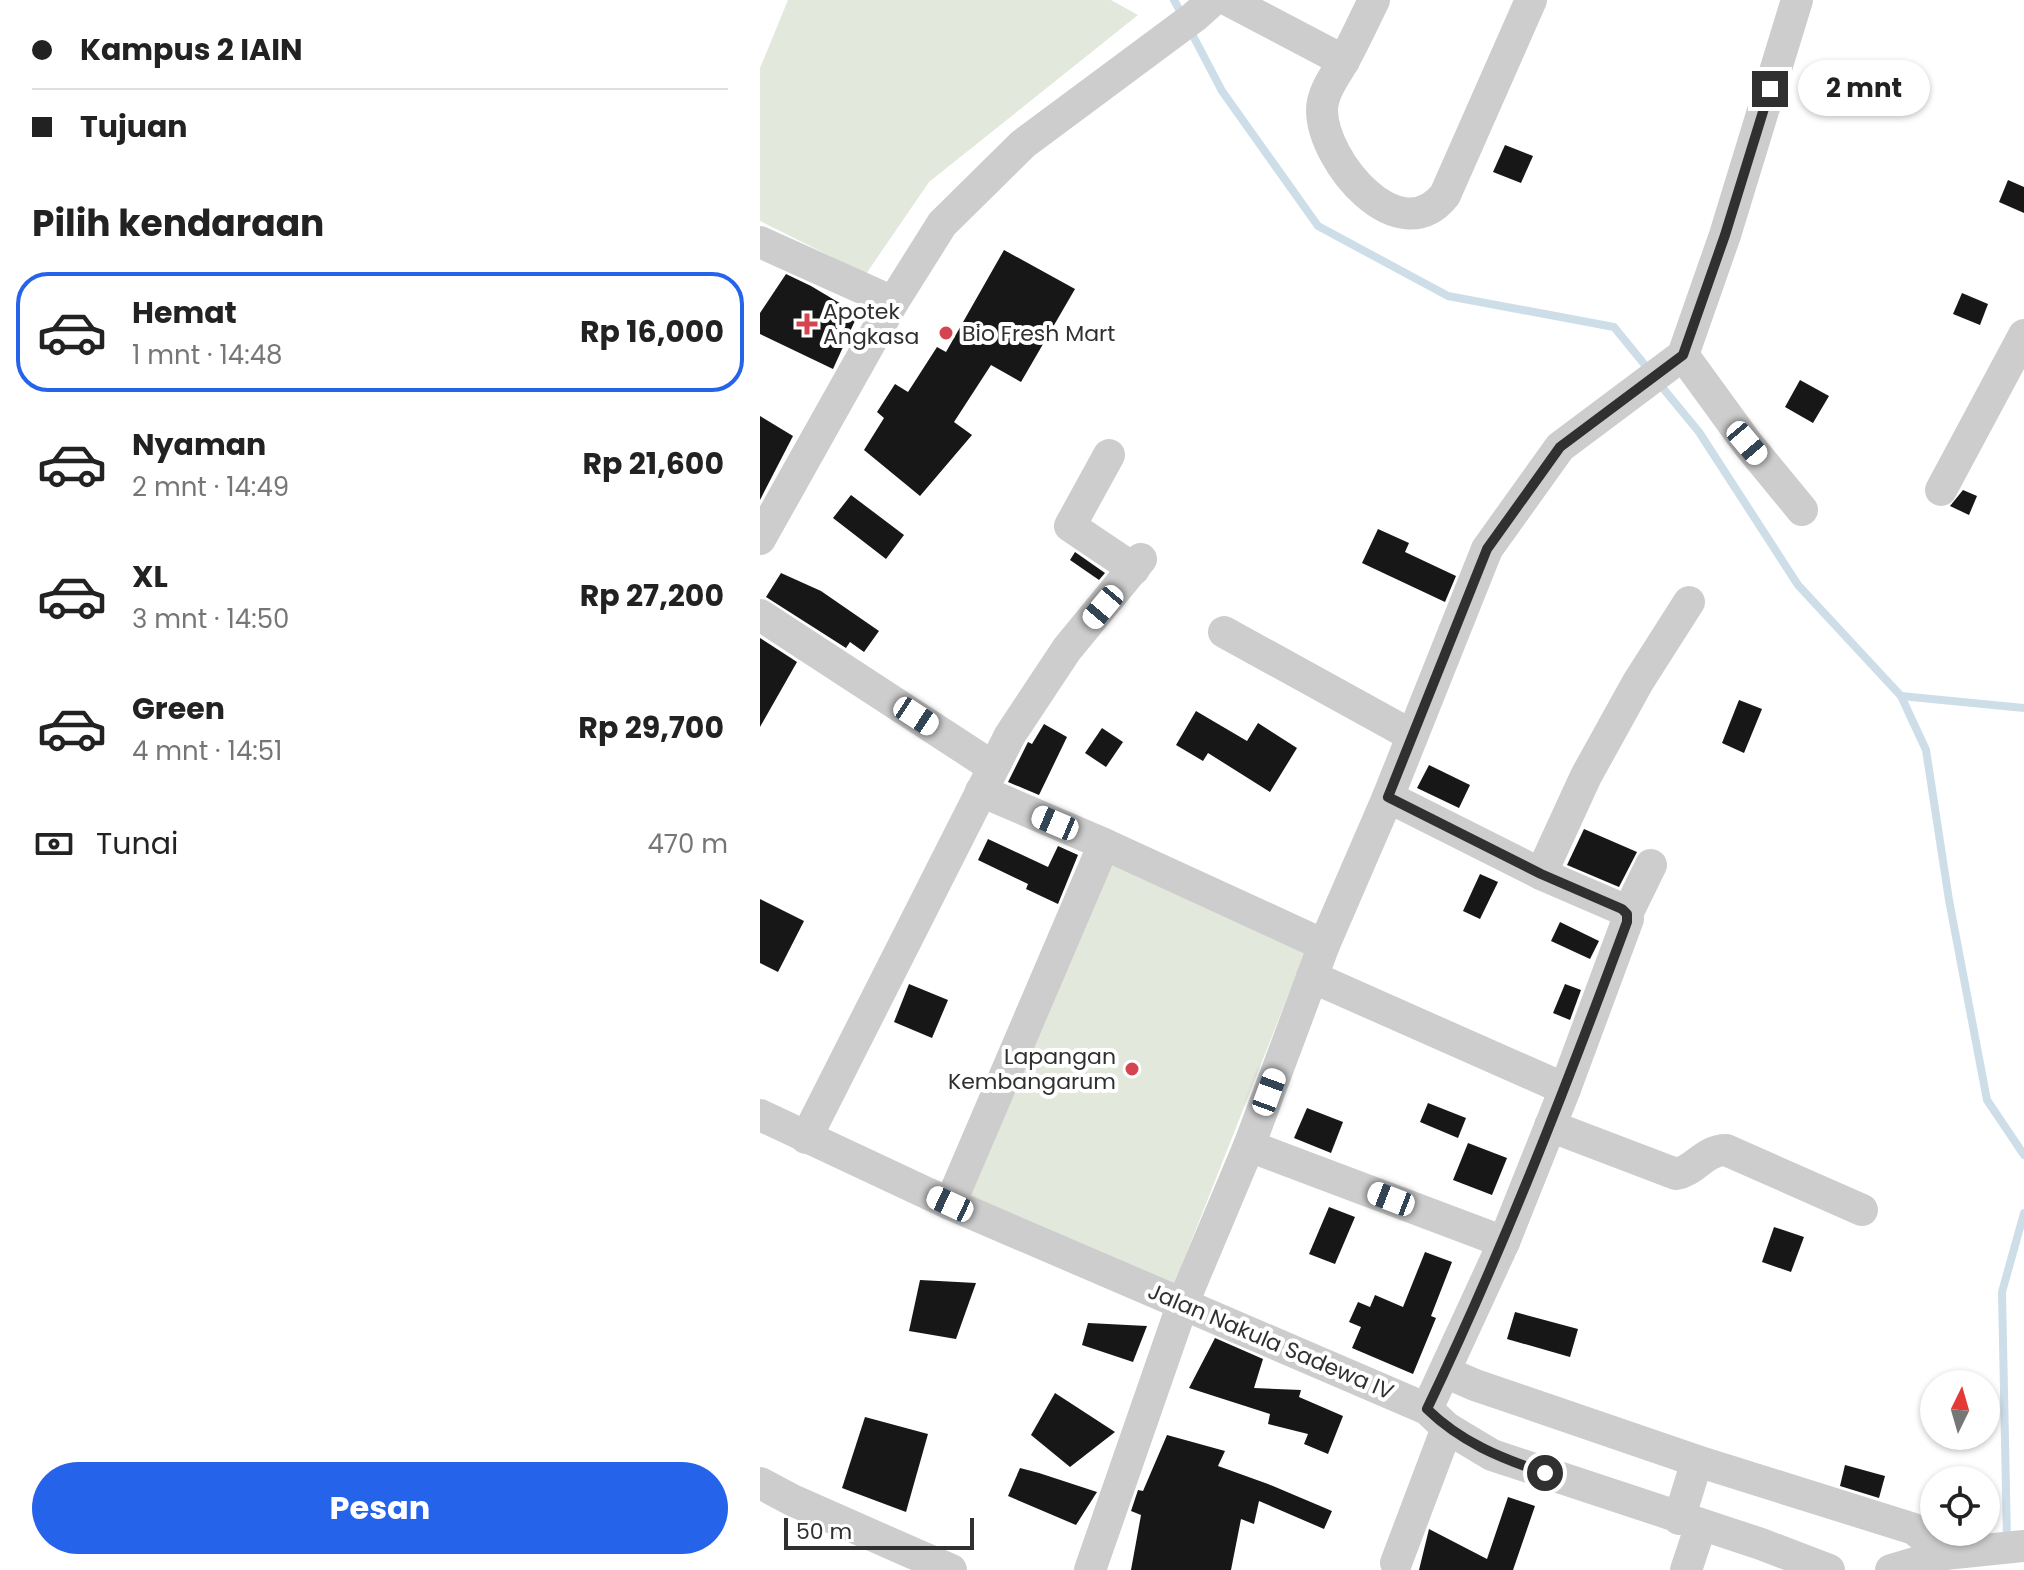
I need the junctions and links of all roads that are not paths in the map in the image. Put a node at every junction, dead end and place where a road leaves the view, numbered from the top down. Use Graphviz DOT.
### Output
graph roads {
  1 [pos="1374,0"];
  2 [pos="1531,0"];
  3 [pos="1797,0"];
  4 [pos="1217,1"];
  5 [pos="1344,61"];
  6 [pos="760,242"];
  7 [pos="893,302"];
  8 [pos="2024,335"];
  9 [pos="1677,360"];
  10 [pos="1109,455"];
  11 [pos="1941,490"];
  12 [pos="1802,510"];
  13 [pos="760,539"];
  14 [pos="1689,602"];
  15 [pos="760,615"];
  16 [pos="1224,632"];
  17 [pos="1411,735"];
  18 [pos="987,779"];
  19 [pos="1388,797"];
  20 [pos="1104,844"];
  21 [pos="1651,865"];
  22 [pos="1541,874"];
  23 [pos="1627,914"];
  24 [pos="1324,945"];
  25 [pos="1312,977"];
  26 [pos="1565,1089"];
  27 [pos="760,1115"];
  28 [pos="1550,1126"];
  29 [pos="806,1138"];
  30 [pos="1249,1146"];
  31 [pos="950,1204"];
  32 [pos="1862,1210"];
  33 [pos="1504,1242"];
  34 [pos="1183,1303"];
  35 [pos="1445,1372"];
  36 [pos="1437,1419"];
  37 [pos="1697,1461"];
  38 [pos="760,1483"];
  39 [pos="1690,1522"];
  40 [pos="2024,1546"];
  41 [pos="1958,1552"];
  42 [pos="1757,1557"];
  43 [pos="1396,1563"];
  44 [pos="951,1570"];
  45 [pos="1090,1570"];
  46 [pos="1686,1570"];
  47 [pos="1829,1570"];
  48 [pos="1891,1570"];
  1 -- 5 [label="street"];
  2 -- 5 [label="street"];
  3 -- 9 [label="street"];
  4 -- 5 [label="street"];
  4 -- 7 [label="street"];
  6 -- 7 [label="street"];
  7 -- 13 [label="street"];
  8 -- 11 [label="street"];
  9 -- 12 [label="street"];
  9 -- 17 [label="street"];
  10 -- 18 [label="street"];
  14 -- 22 [label="street"];
  15 -- 18 [label="street"];
  16 -- 17 [label="street"];
  17 -- 19 [label="street"];
  18 -- 20 [label="street"];
  18 -- 29 [label="street"];
  19 -- 22 [label="street"];
  19 -- 24 [label="street"];
  20 -- 24 [label="street"];
  20 -- 31 [label="street"];
  21 -- 23 [label="street"];
  22 -- 23 [label="street"];
  23 -- 26 [label="street"];
  24 -- 25 [label="street"];
  25 -- 26 [label="street"];
  25 -- 30 [label="street"];
  26 -- 28 [label="street"];
  27 -- 29 [label="street, Jalan Nakula Sadewa IV"];
  28 -- 32 [label="street"];
  28 -- 33 [label="street"];
  29 -- 31 [label="street, Jalan Nakula Sadewa IV"];
  30 -- 33 [label="street"];
  30 -- 34 [label="street"];
  31 -- 34 [label="street, Jalan Nakula Sadewa IV"];
  33 -- 35 [label="street"];
  34 -- 36 [label="street, Jalan Nakula Sadewa IV"];
  34 -- 45 [label="street"];
  35 -- 36 [label="street"];
  35 -- 37 [label="street"];
  36 -- 39 [label="street, Jalan Nakula Sadewa IV"];
  36 -- 43 [label="street"];
  37 -- 39 [label="street"];
  37 -- 41 [label="street"];
  38 -- 44 [label="street"];
  39 -- 42 [label="street, Jalan Nakula Sadewa IV"];
  39 -- 46 [label="street"];
  40 -- 41 [label="street"];
  41 -- 48 [label="street"];
  42 -- 47 [label="street, Jalan Nakula Sadewa IV"];
}
